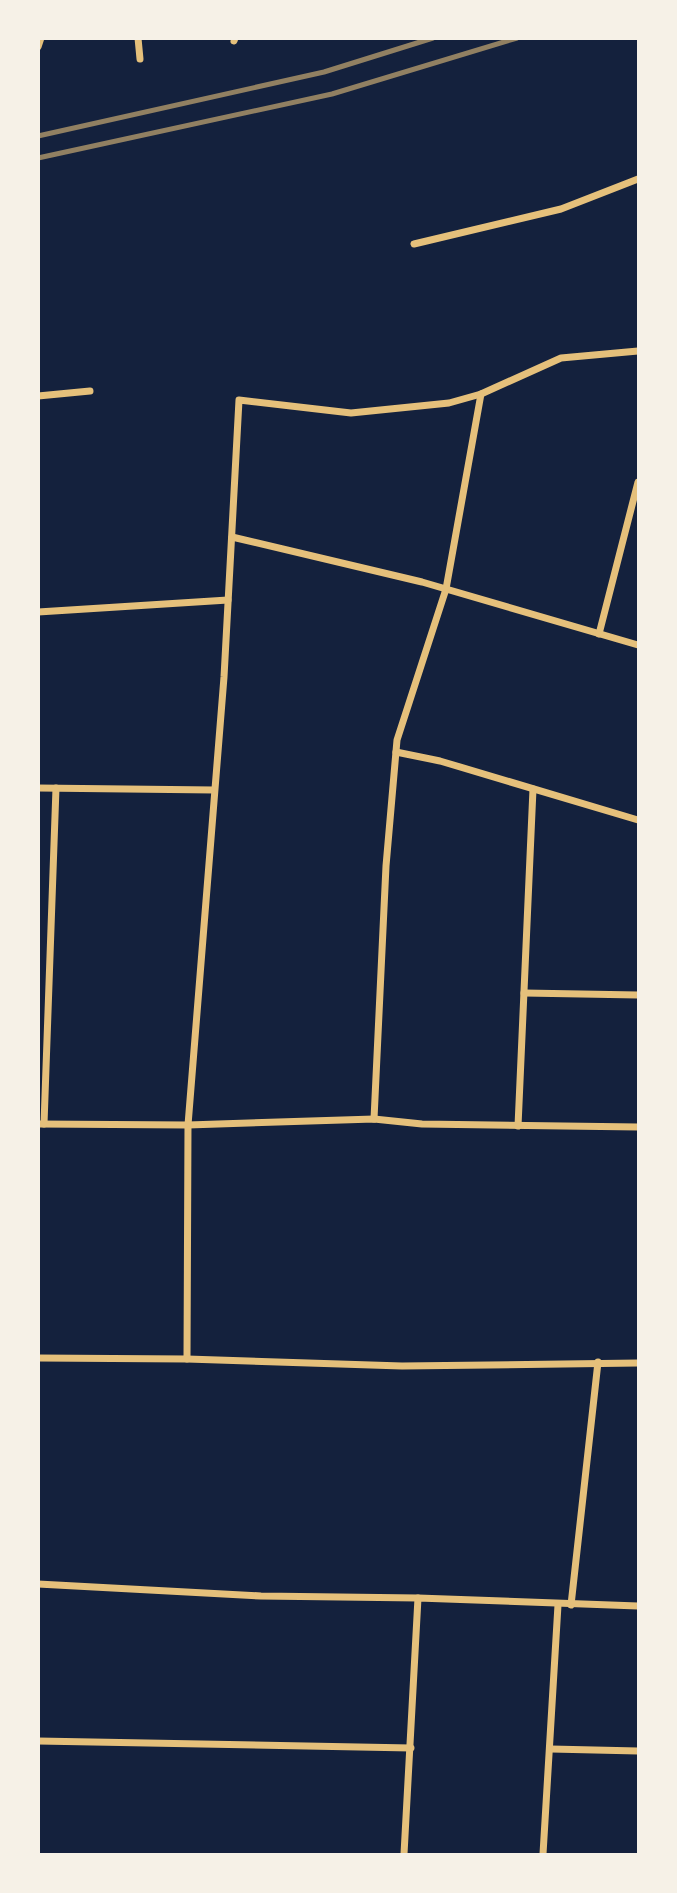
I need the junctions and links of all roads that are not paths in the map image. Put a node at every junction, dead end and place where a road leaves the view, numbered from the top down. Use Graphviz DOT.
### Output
graph roads {
  1 [pos="41,38"];
  2 [pos="138,38"];
  3 [pos="38,47"];
  4 [pos="140,59"];
  5 [pos="639,179"];
  6 [pos="414,244"];
  7 [pos="639,351"];
  8 [pos="90,391"];
  9 [pos="481,394"];
  10 [pos="38,396"];
  11 [pos="639,482"];
  12 [pos="232,537"];
  13 [pos="446,589"];
  14 [pos="228,600"];
  15 [pos="38,612"];
  16 [pos="599,634"];
  17 [pos="639,645"];
  18 [pos="396,752"];
  19 [pos="38,788"];
  20 [pos="56,788"];
  21 [pos="533,789"];
  22 [pos="214,790"];
  23 [pos="639,820"];
  24 [pos="38,960"];
  25 [pos="50,961"];
  26 [pos="524,993"];
  27 [pos="639,995"];
  28 [pos="374,1119"];
  29 [pos="41,1124"];
  30 [pos="188,1125"];
  31 [pos="518,1126"];
  32 [pos="639,1127"];
  33 [pos="38,1359"];
  34 [pos="187,1359"];
  35 [pos="598,1362"];
  36 [pos="639,1363"];
  37 [pos="38,1584"];
  38 [pos="418,1598"];
  39 [pos="558,1605"];
  40 [pos="571,1605"];
  41 [pos="639,1606"];
  42 [pos="38,1741"];
  43 [pos="411,1748"];
  44 [pos="551,1749"];
  45 [pos="639,1751"];
  46 [pos="404,1854"];
  47 [pos="543,1854"];
  1 -- 3 [label="street"];
  2 -- 4 [label="street"];
  5 -- 6 [label="street"];
  7 -- 9 [label="street"];
  8 -- 10 [label="street"];
  9 -- 12 [label="street"];
  9 -- 13 [label="street"];
  11 -- 16 [label="street"];
  12 -- 13 [label="street"];
  12 -- 14 [label="street"];
  13 -- 16 [label="street"];
  13 -- 18 [label="street"];
  14 -- 15 [label="street"];
  14 -- 22 [label="street"];
  16 -- 17 [label="street"];
  18 -- 21 [label="street"];
  18 -- 28 [label="street"];
  19 -- 20 [label="street"];
  20 -- 22 [label="street"];
  20 -- 25 [label="street"];
  21 -- 23 [label="street"];
  21 -- 26 [label="street"];
  22 -- 30 [label="street"];
  24 -- 25 [label="street"];
  25 -- 29 [label="street"];
  26 -- 27 [label="street"];
  26 -- 31 [label="street"];
  28 -- 30 [label="street"];
  28 -- 31 [label="street"];
  29 -- 30 [label="street"];
  30 -- 34 [label="street"];
  31 -- 32 [label="street"];
  33 -- 34 [label="street"];
  34 -- 35 [label="street"];
  35 -- 36 [label="street"];
  35 -- 40 [label="street"];
  37 -- 38 [label="street"];
  38 -- 39 [label="street"];
  38 -- 43 [label="street"];
  39 -- 40 [label="street"];
  39 -- 44 [label="street"];
  40 -- 41 [label="street"];
  42 -- 43 [label="street"];
  43 -- 46 [label="street"];
  44 -- 45 [label="street"];
  44 -- 47 [label="street"];
}
